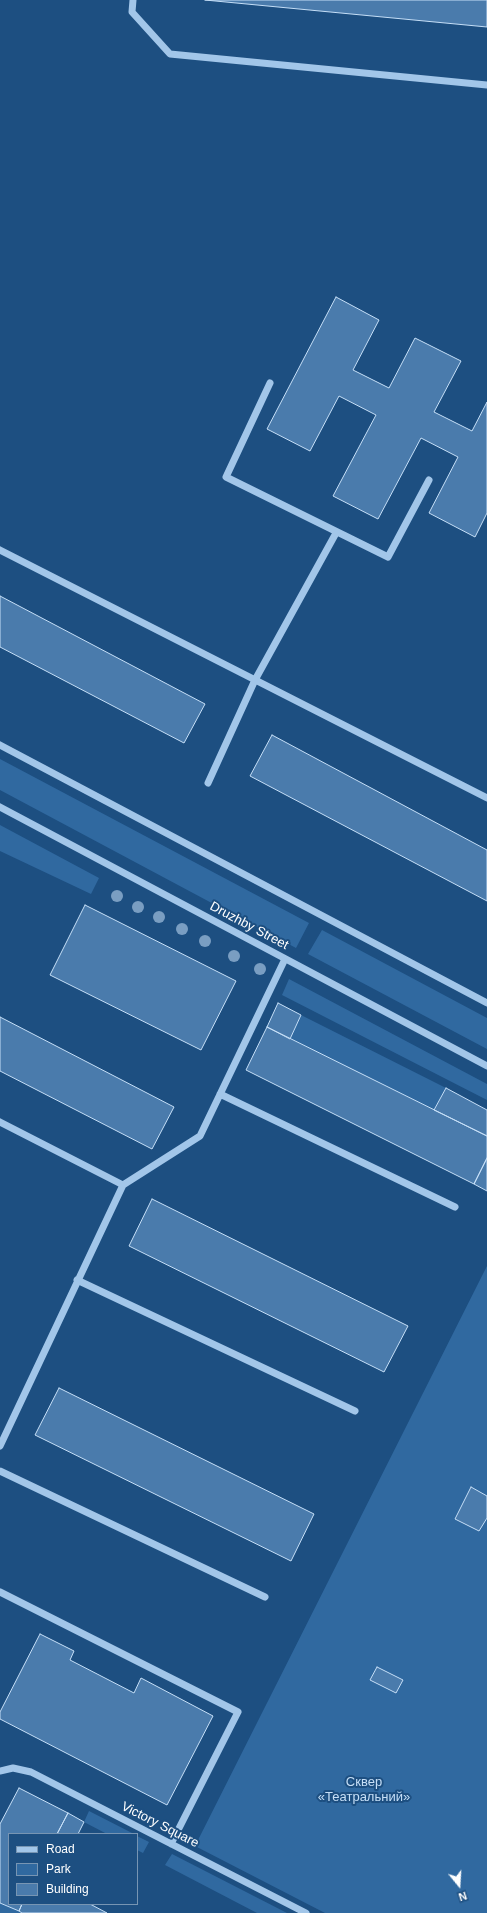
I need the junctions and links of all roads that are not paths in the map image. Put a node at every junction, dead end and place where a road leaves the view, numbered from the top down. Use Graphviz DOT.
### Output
graph roads {
  1 [pos="133,0"];
  2 [pos="487,85"];
  3 [pos="270,383"];
  4 [pos="429,480"];
  5 [pos="336,533"];
  6 [pos="0,550"];
  7 [pos="256,680"];
  8 [pos="0,745"];
  9 [pos="208,783"];
  10 [pos="487,798"];
  11 [pos="0,807"];
  12 [pos="285,959"];
  13 [pos="487,1003"];
  14 [pos="487,1066"];
  15 [pos="220,1094"];
  16 [pos="0,1122"];
  17 [pos="123,1185"];
  18 [pos="455,1207"];
  19 [pos="77,1280"];
  20 [pos="354,1412"];
  21 [pos="0,1446"];
  22 [pos="0,1472"];
  23 [pos="0,1592"];
  24 [pos="265,1597"];
  25 [pos="0,1771"];
  26 [pos="171,1844"];
  27 [pos="306,1913"];
  1 -- 2 [label="street"];
  3 -- 5 [label="street"];
  4 -- 5 [label="street"];
  5 -- 7 [label="street"];
  6 -- 7 [label="street"];
  7 -- 9 [label="street"];
  7 -- 10 [label="street"];
  8 -- 13 [label="street"];
  11 -- 12 [label="street, Druzhby Street"];
  12 -- 14 [label="street, Druzhby Street"];
  12 -- 15 [label="street"];
  15 -- 17 [label="street"];
  15 -- 18 [label="street"];
  16 -- 17 [label="street"];
  17 -- 19 [label="street"];
  19 -- 20 [label="street"];
  19 -- 21 [label="street"];
  22 -- 24 [label="street"];
  23 -- 26 [label="street"];
  25 -- 26 [label="street, Victory Square"];
  26 -- 27 [label="street, Victory Square"];
}
